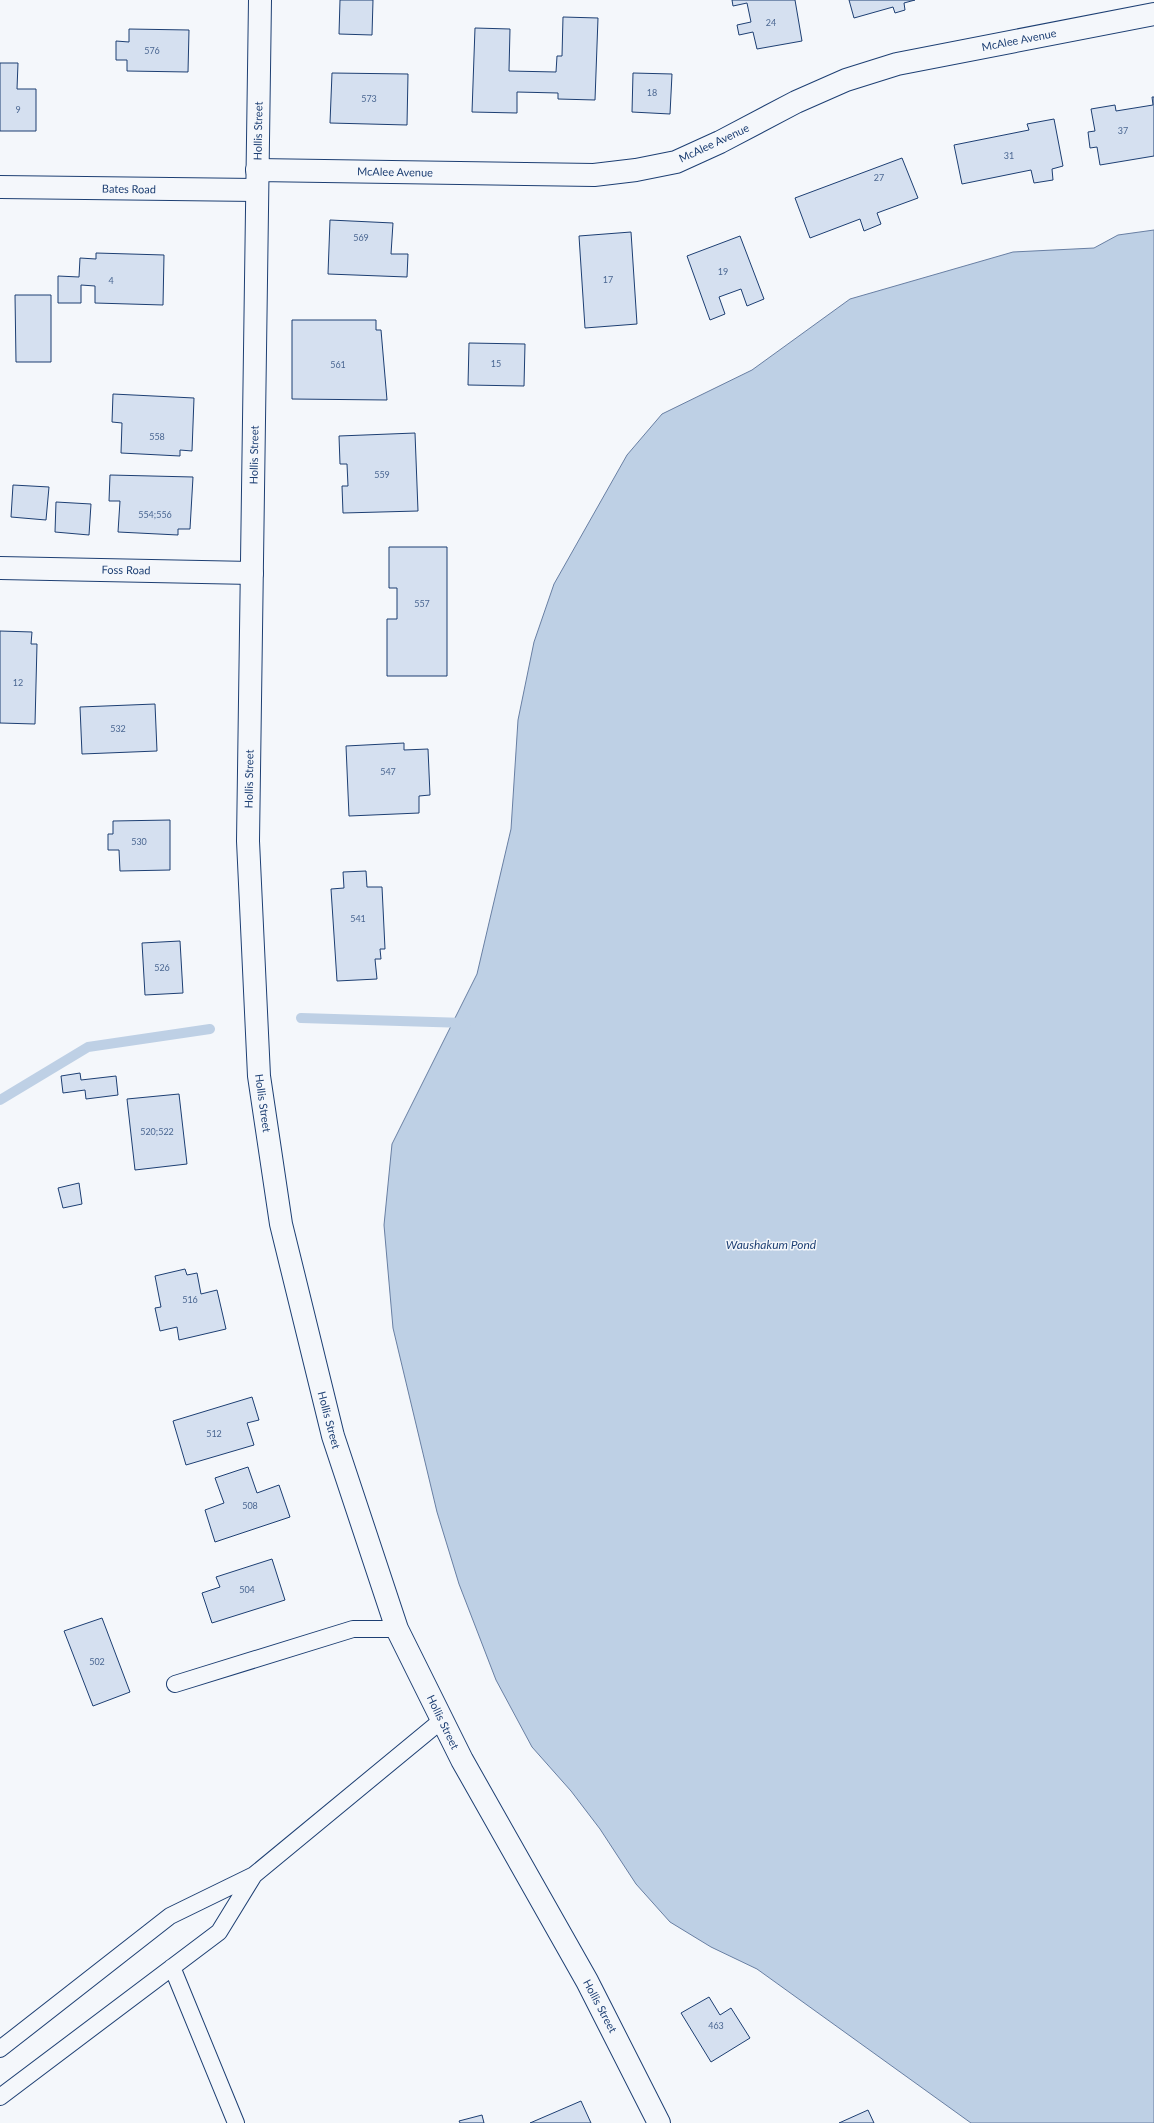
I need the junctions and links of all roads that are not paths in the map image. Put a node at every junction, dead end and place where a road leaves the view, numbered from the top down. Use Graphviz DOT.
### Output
graph roads {
  1 [pos="260,0"];
  2 [pos="1154,14"];
  3 [pos="257,180"];
  4 [pos="0,187"];
  5 [pos="0,568"];
  6 [pos="252,573"];
  7 [pos="397,1629"];
  8 [pos="175,1684"];
  9 [pos="442,1720"];
  10 [pos="254,1875"];
  11 [pos="172,1967"];
  12 [pos="0,2049"];
  13 [pos="0,2097"];
  14 [pos="236,2123"];
  15 [pos="659,2123"];
  1 -- 3 [label="main road, Hollis Street"];
  2 -- 3 [label="main road, McAlee Avenue"];
  3 -- 4 [label="main road, Bates Road"];
  3 -- 6 [label="main road, Hollis Street"];
  5 -- 6 [label="main road, Foss Road"];
  6 -- 7 [label="main road, Hollis Street"];
  7 -- 8 [label="lane"];
  7 -- 9 [label="main road, Hollis Street"];
  9 -- 10 [label="lane"];
  9 -- 15 [label="main road, Hollis Street"];
  10 -- 11 [label="lane"];
  10 -- 12 [label="lane"];
  11 -- 13 [label="lane"];
  11 -- 14 [label="lane"];
}
